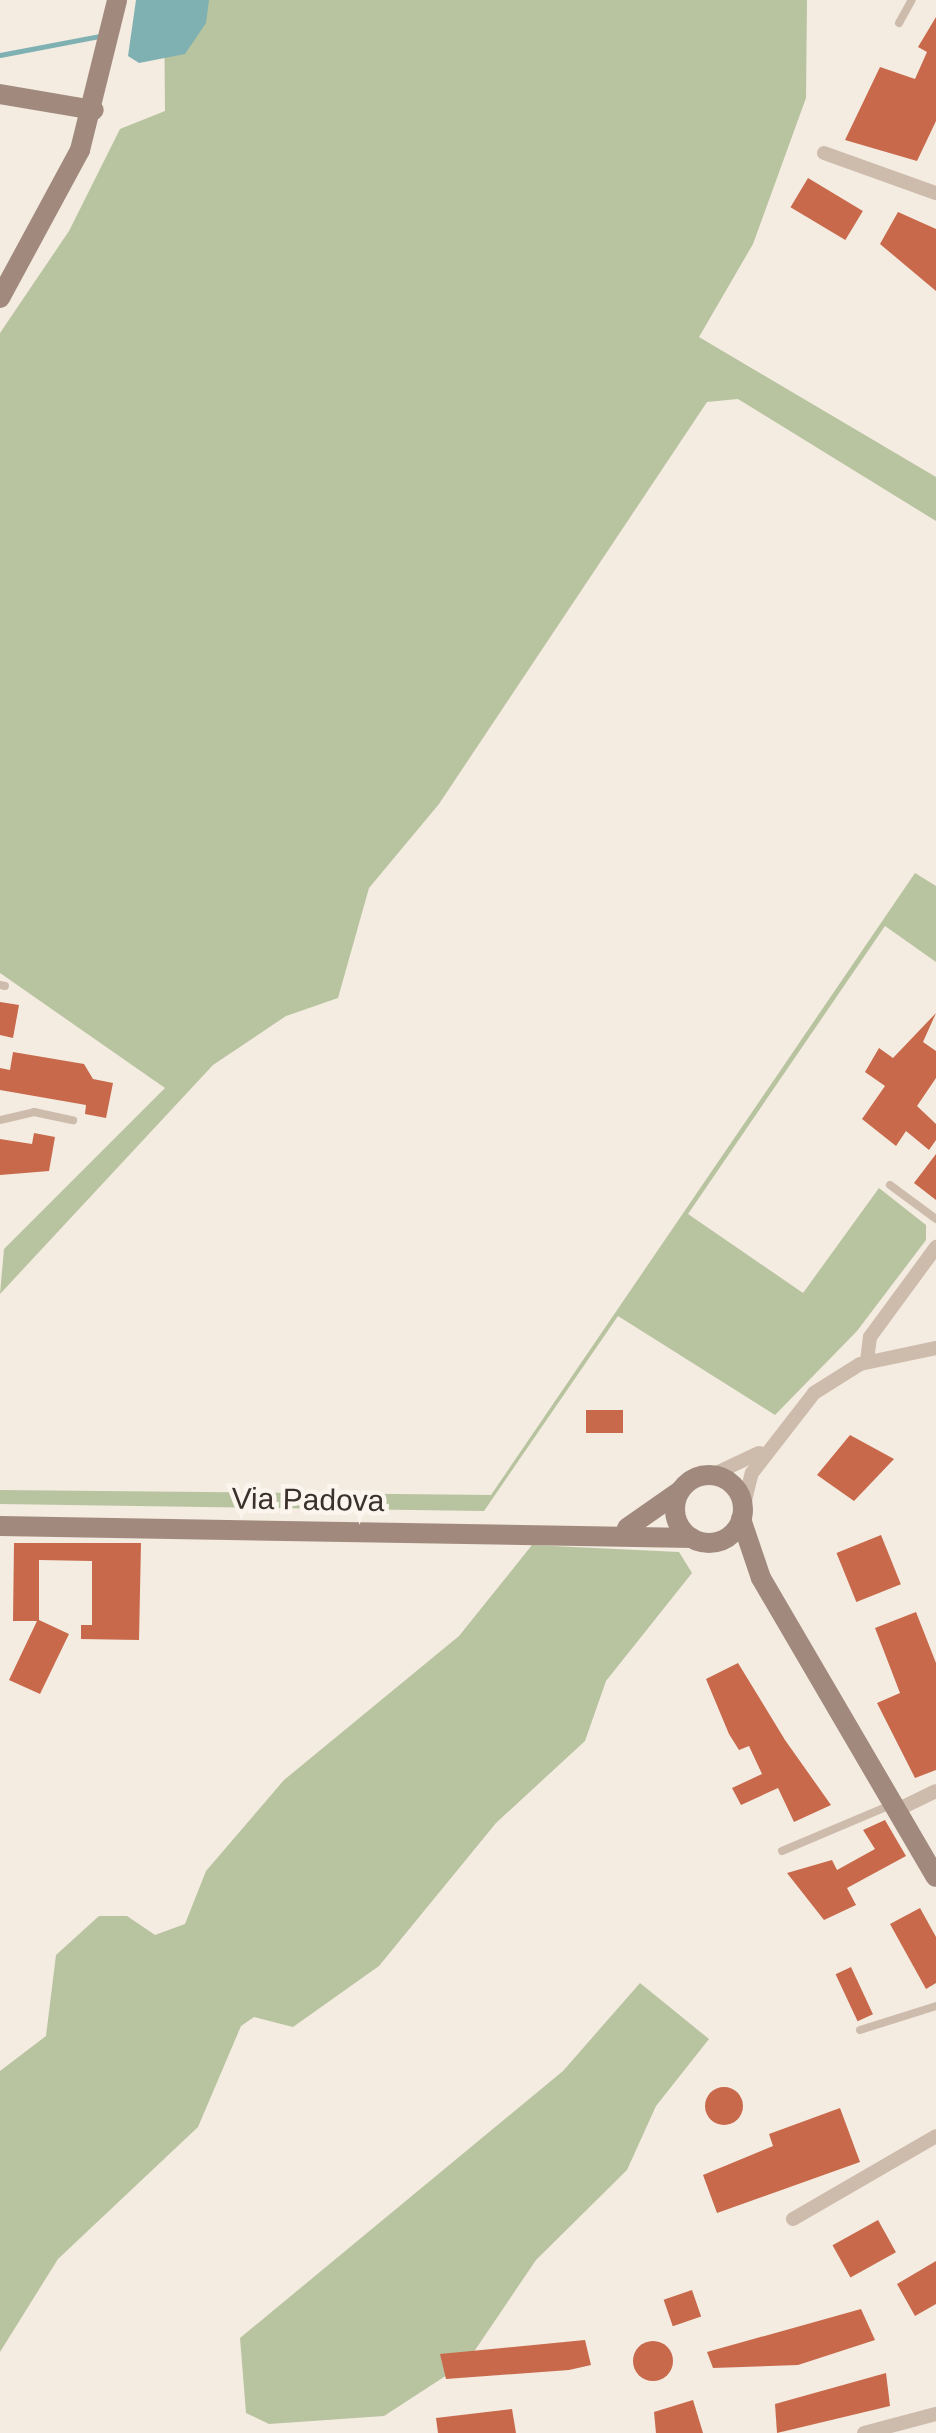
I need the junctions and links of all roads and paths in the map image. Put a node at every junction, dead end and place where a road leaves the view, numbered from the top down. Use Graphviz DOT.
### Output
graph roads {
  1 [pos="117,0"];
  2 [pos="912,0"];
  3 [pos="898,23"];
  4 [pos="0,94"];
  5 [pos="94,110"];
  6 [pos="824,153"];
  7 [pos="936,194"];
  8 [pos="0,298"];
  9 [pos="0,1120"];
  10 [pos="73,1120"];
  11 [pos="890,1184"];
  12 [pos="936,1219"];
  13 [pos="936,1247"];
  14 [pos="936,1348"];
  15 [pos="867,1362"];
  16 [pos="775,1439"];
  17 [pos="712,1474"];
  18 [pos="680,1491"];
  19 [pos="742,1514"];
  20 [pos="0,1526"];
  21 [pos="616,1532"];
  22 [pos="700,1540"];
  23 [pos="761,1578"];
  24 [pos="936,1791"];
  25 [pos="896,1807"];
  26 [pos="782,1851"];
  27 [pos="936,1877"];
  28 [pos="936,2006"];
  29 [pos="860,2030"];
  30 [pos="936,2136"];
  31 [pos="792,2218"];
  32 [pos="936,2414"];
  33 [pos="864,2433"];
  1 -- 5 [label="street"];
  2 -- 3 [label="lane"];
  4 -- 5 [label="street"];
  5 -- 8 [label="street"];
  6 -- 7 [label="street"];
  9 -- 10 [label="lane"];
  11 -- 12 [label="lane"];
  13 -- 15 [label="street"];
  14 -- 15 [label="street"];
  15 -- 16 [label="street"];
  16 -- 17 [label="street"];
  16 -- 19 [label="street"];
  17 -- 18 [label="street"];
  17 -- 19 [label="street"];
  18 -- 21 [label="street"];
  18 -- 22 [label="street"];
  19 -- 22 [label="street"];
  19 -- 23 [label="street"];
  20 -- 21 [label="street, Via Padova"];
  21 -- 22 [label="street, Via Padova"];
  22 -- 23 [label="street"];
  23 -- 25 [label="street"];
  24 -- 25 [label="street"];
  25 -- 26 [label="lane"];
  25 -- 27 [label="street"];
  28 -- 29 [label="lane"];
  30 -- 31 [label="street"];
  32 -- 33 [label="street"];
}
